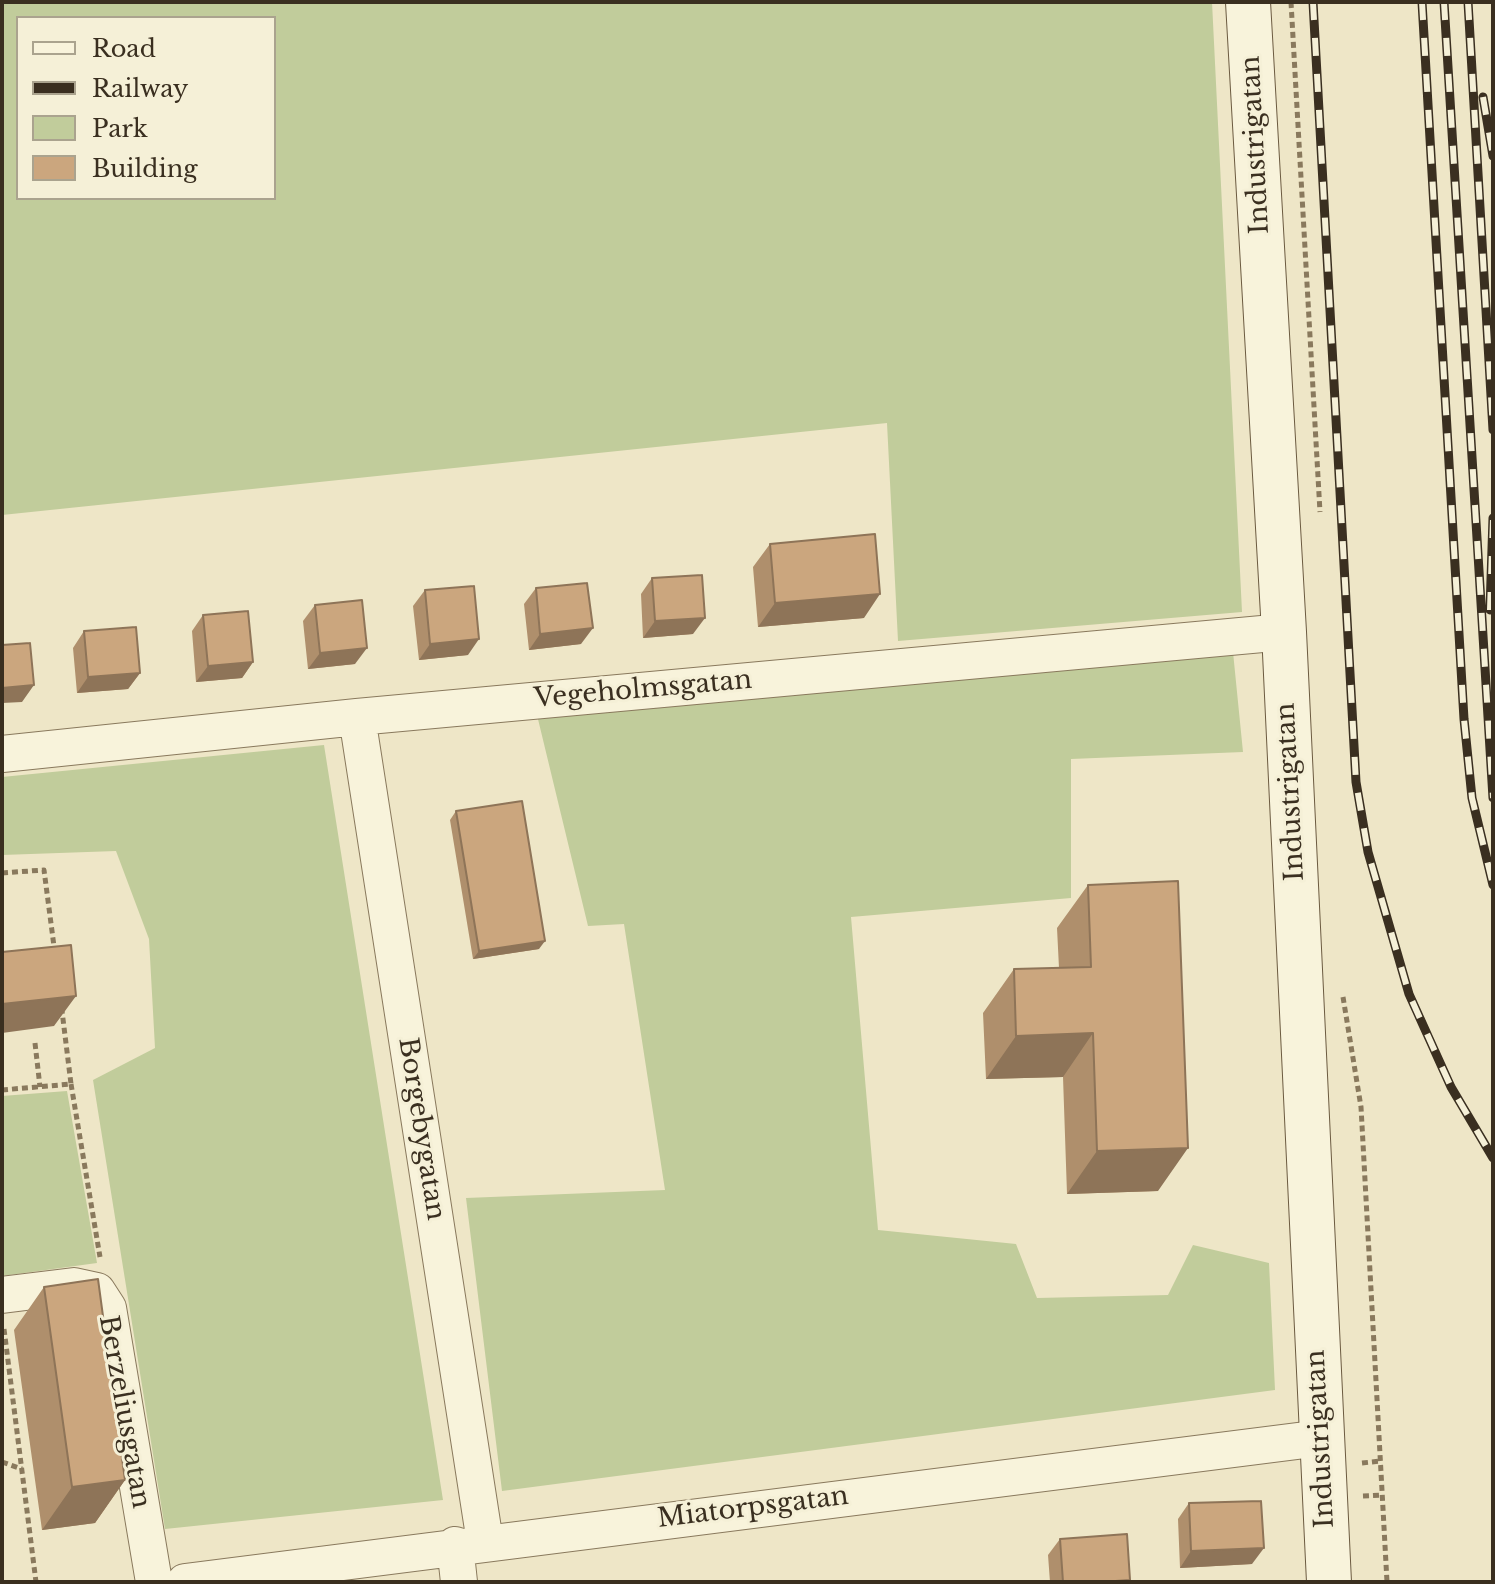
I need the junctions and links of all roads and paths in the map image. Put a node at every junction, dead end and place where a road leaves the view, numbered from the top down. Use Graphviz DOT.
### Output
graph roads {
  1 [pos="1248,2"];
  2 [pos="1291,2"];
  3 [pos="1320,522"];
  4 [pos="1284,632"];
  5 [pos="357,717"];
  6 [pos="2,754"];
  7 [pos="2,873"];
  8 [pos="56,961"];
  9 [pos="1343,989"];
  10 [pos="61,1002"];
  11 [pos="35,1043"];
  12 [pos="71,1084"];
  13 [pos="40,1087"];
  14 [pos="2,1090"];
  15 [pos="97,1291"];
  16 [pos="3,1311"];
  17 [pos="1321,1438"];
  18 [pos="2,1462"];
  19 [pos="22,1469"];
  20 [pos="470,1544"];
  21 [pos="36,1582"];
  22 [pos="154,1582"];
  23 [pos="185,1582"];
  24 [pos="459,1582"];
  25 [pos="1329,1582"];
  26 [pos="1387,1582"];
  1 -- 4 [label="street, Industrigatan"];
  2 -- 3 [label="path"];
  4 -- 5 [label="street, Vegeholmsgatan"];
  4 -- 17 [label="street, Industrigatan"];
  5 -- 6 [label="street, Vegeholmsgatan"];
  5 -- 20 [label="street, Borgebygatan"];
  7 -- 8 [label="path"];
  9 -- 26 [label="path"];
  10 -- 12 [label="path"];
  11 -- 13 [label="path"];
  12 -- 13 [label="path"];
  12 -- 15 [label="path"];
  13 -- 14 [label="path"];
  15 -- 16 [label="street, Berzeliusgatan"];
  15 -- 22 [label="street, Berzeliusgatan"];
  16 -- 19 [label="path"];
  17 -- 20 [label="street, Miatorpsgatan"];
  17 -- 25 [label="street, Industrigatan"];
  18 -- 19 [label="path"];
  19 -- 21 [label="path"];
  20 -- 23 [label="street, Miatorpsgatan"];
  20 -- 24 [label="street, Borgebygatan"];
}
